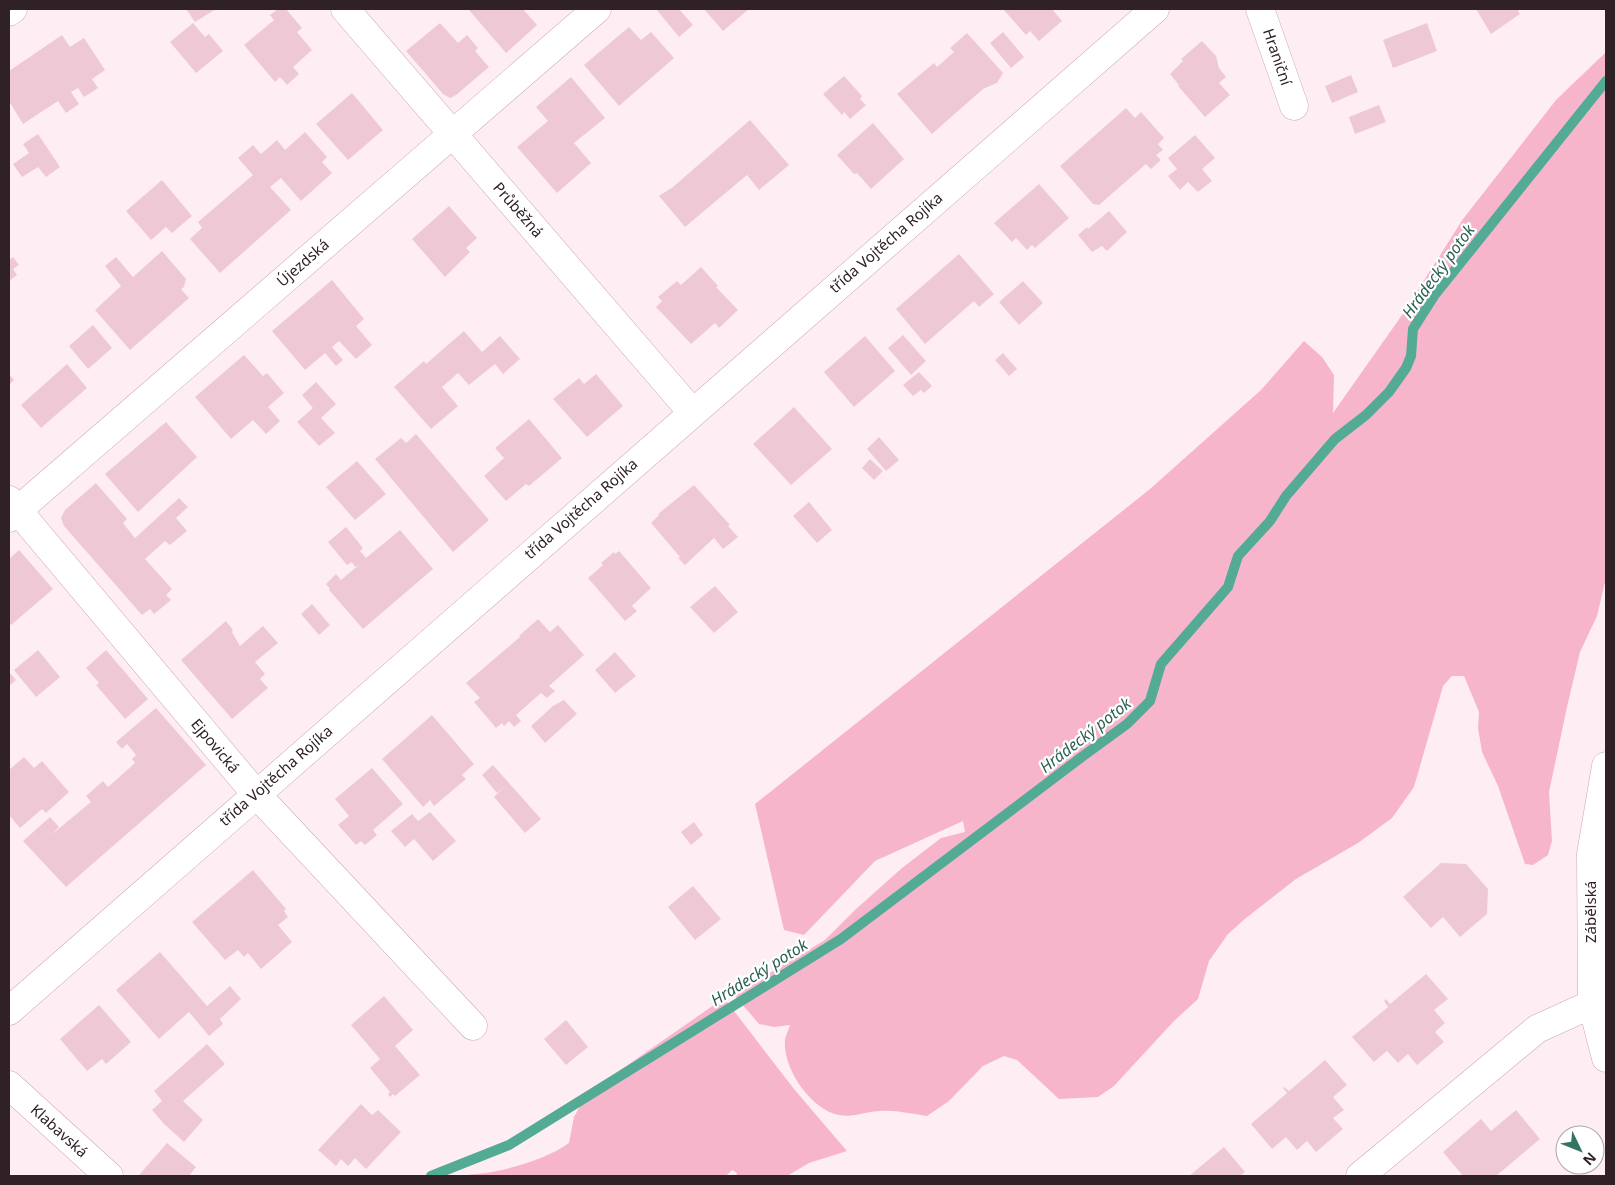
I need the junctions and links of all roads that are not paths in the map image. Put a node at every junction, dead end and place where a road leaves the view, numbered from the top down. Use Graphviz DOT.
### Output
graph roads {
  1 [pos="13,9"];
  2 [pos="345,9"];
  3 [pos="597,9"];
  4 [pos="1155,9"];
  5 [pos="1260,9"];
  6 [pos="9,12"];
  7 [pos="1294,106"];
  8 [pos="452,134"];
  9 [pos="692,412"];
  10 [pos="12,510"];
  11 [pos="1606,766"];
  12 [pos="256,794"];
  13 [pos="1592,1004"];
  14 [pos="9,1011"];
  15 [pos="473,1026"];
  16 [pos="1606,1058"];
  17 [pos="9,1085"];
  18 [pos="109,1176"];
  19 [pos="1360,1176"];
  1 -- 6 [label="street"];
  2 -- 8 [label="street, Průběžná"];
  3 -- 8 [label="street, Újezdská"];
  4 -- 9 [label="street, třída Vojtěcha Rojíka"];
  5 -- 7 [label="street, Hraniční"];
  8 -- 9 [label="street, Průběžná"];
  8 -- 10 [label="street, Újezdská"];
  9 -- 12 [label="street, třída Vojtěcha Rojíka"];
  10 -- 12 [label="street, Ejpovická"];
  11 -- 13 [label="street, Zábělská"];
  12 -- 14 [label="street, třída Vojtěcha Rojíka"];
  12 -- 15 [label="street, Ejpovická"];
  13 -- 16 [label="street, Zábělská"];
  13 -- 19 [label="street"];
  17 -- 18 [label="street, Klabavská"];
}
